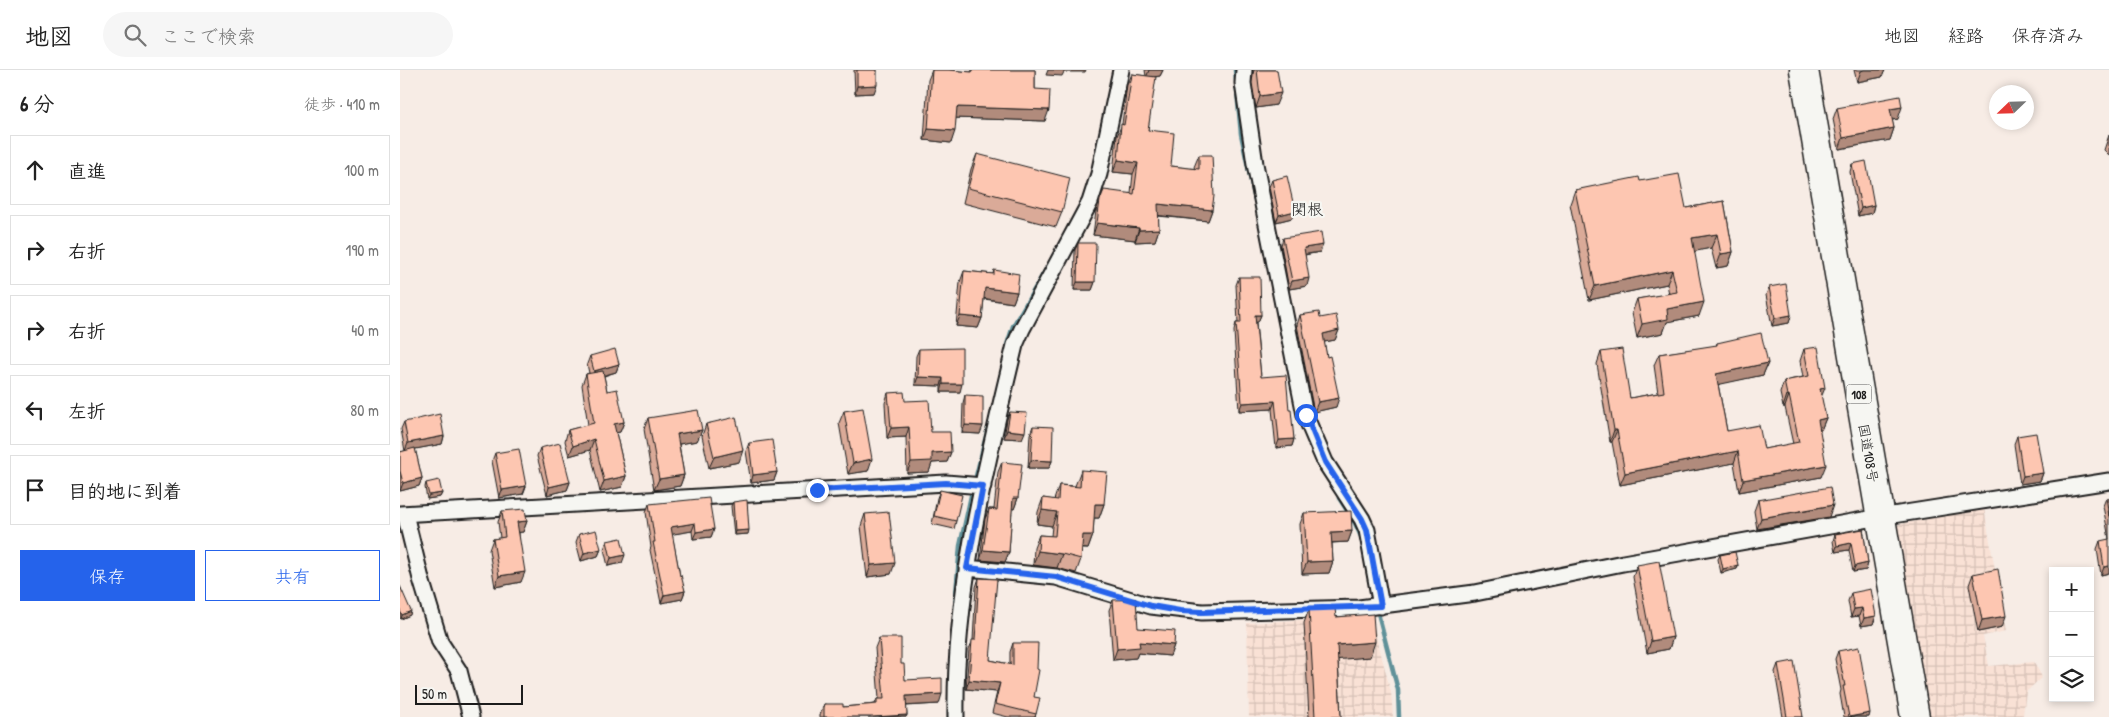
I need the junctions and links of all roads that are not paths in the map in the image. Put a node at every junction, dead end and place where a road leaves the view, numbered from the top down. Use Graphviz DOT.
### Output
graph roads {
  1 [pos="1121,70"];
  2 [pos="1244,70"];
  3 [pos="1804,70"];
  4 [pos="2109,481"];
  5 [pos="983,486"];
  6 [pos="403,514"];
  7 [pos="1880,517"];
  8 [pos="967,568"];
  9 [pos="1381,606"];
  10 [pos="471,717"];
  11 [pos="956,717"];
  12 [pos="1915,717"];
  1 -- 5 [label="street"];
  2 -- 9 [label="street"];
  3 -- 7 [label="highway, 国道108号 / 108"];
  4 -- 7 [label="street"];
  5 -- 6 [label="street"];
  5 -- 8 [label="street"];
  6 -- 10 [label="street"];
  7 -- 9 [label="street"];
  7 -- 12 [label="highway, 国道108号 / 108"];
  8 -- 9 [label="street"];
  8 -- 11 [label="street"];
}
